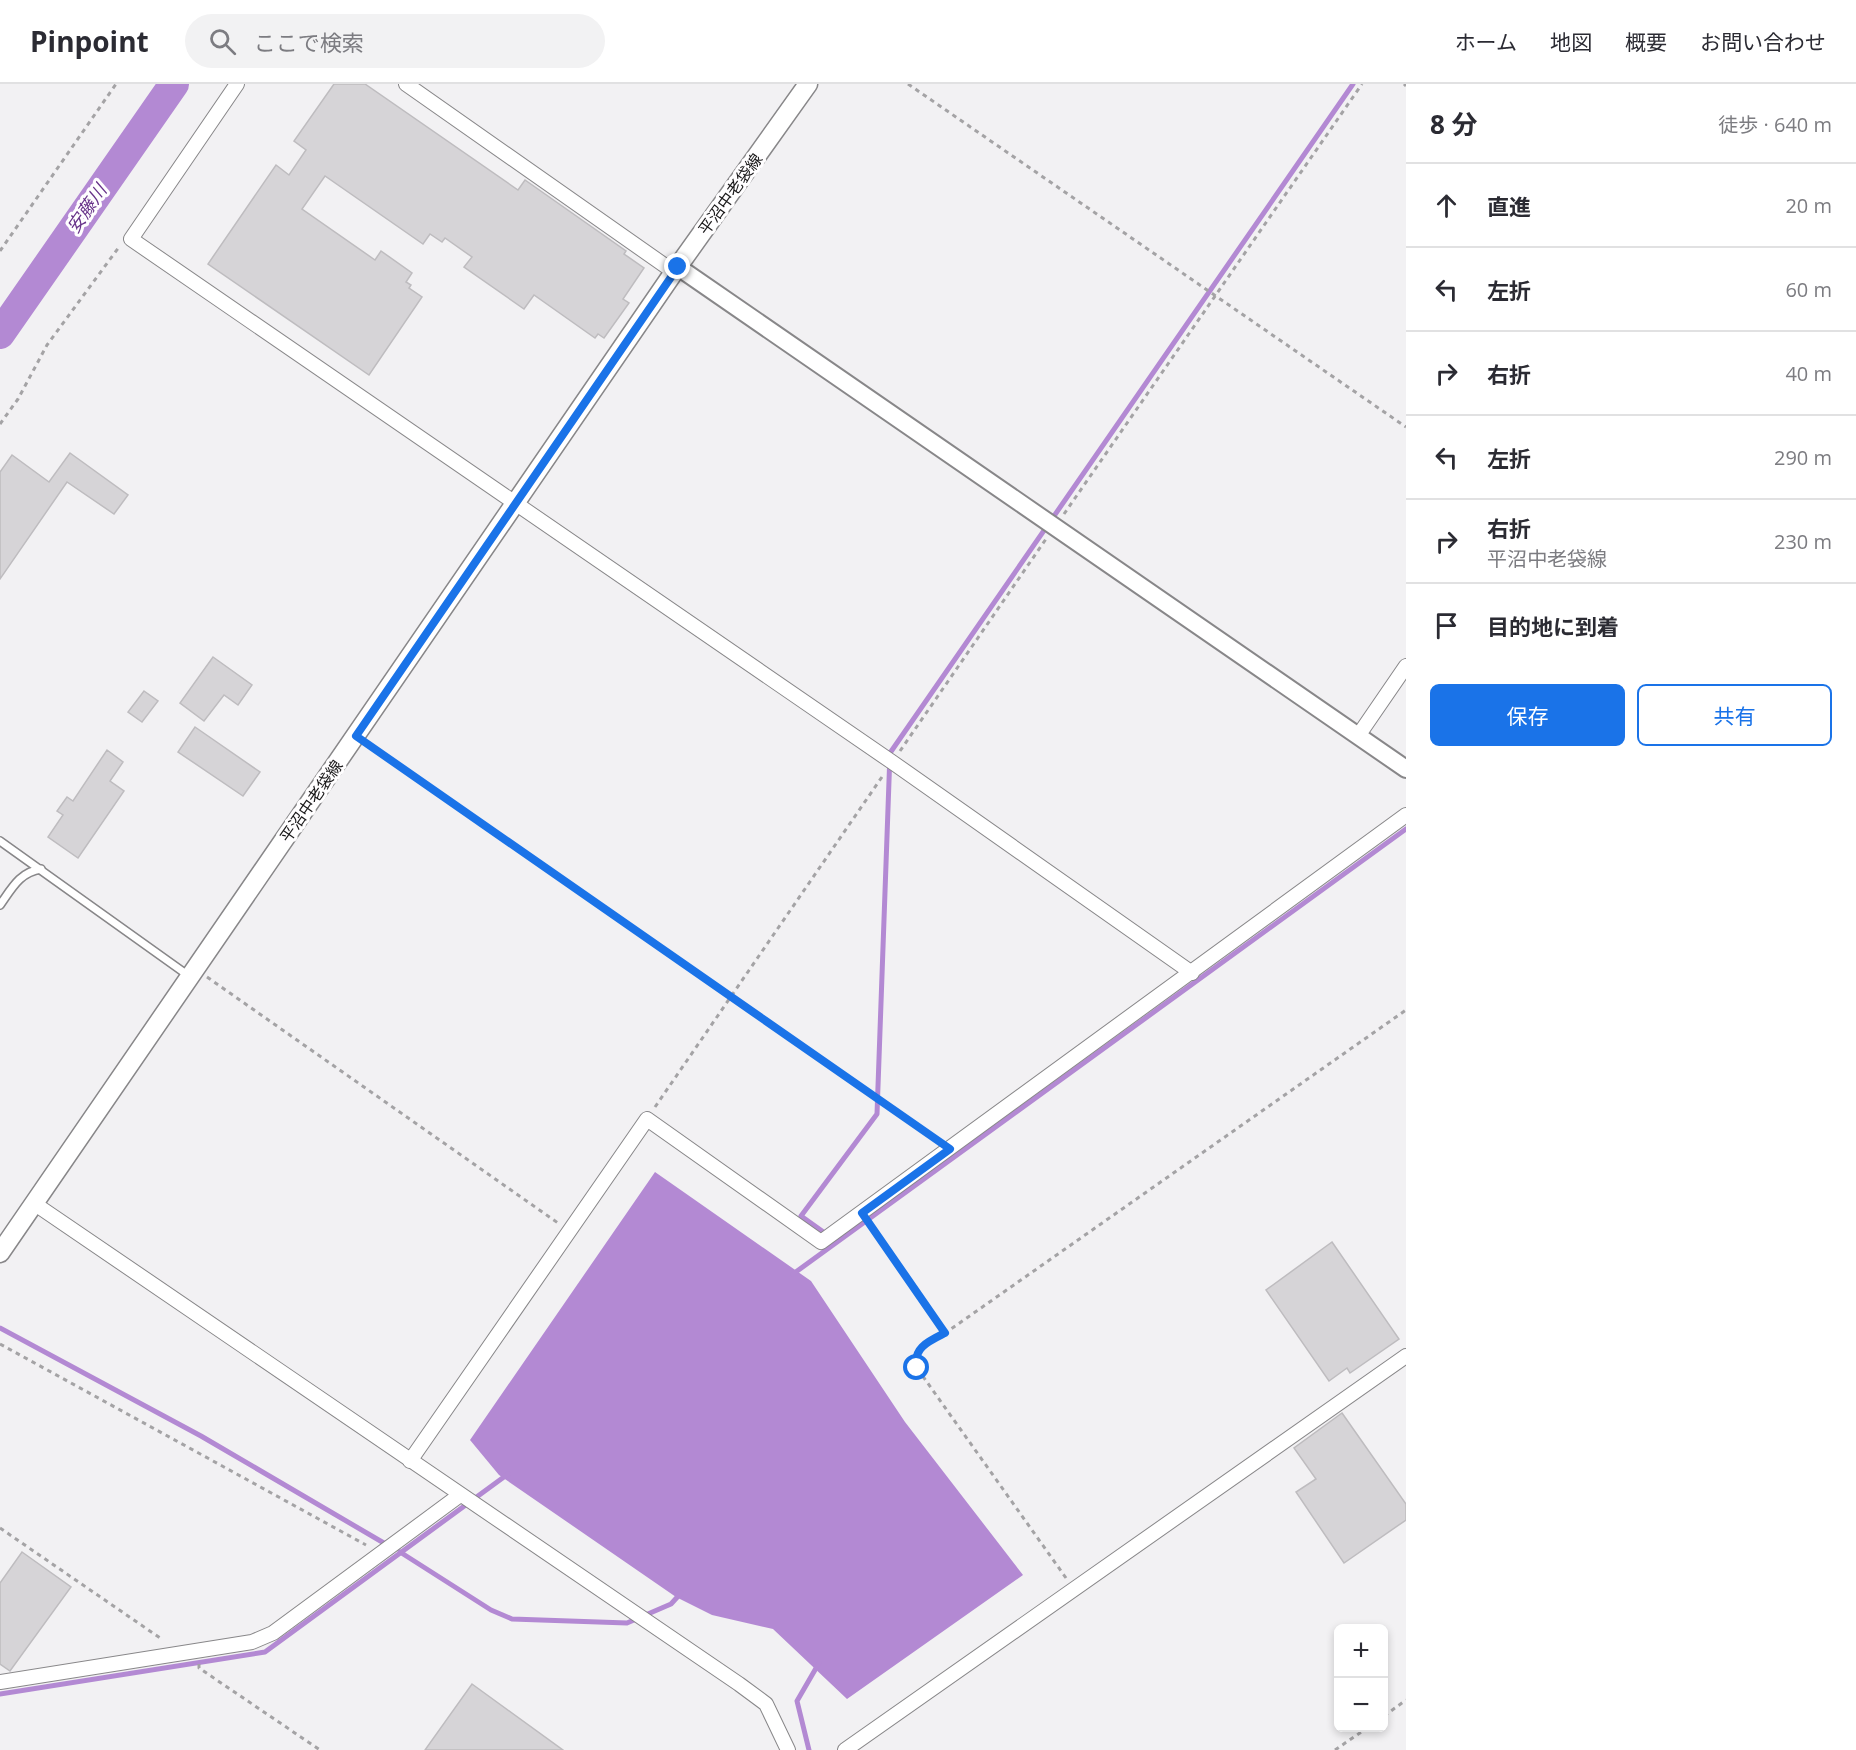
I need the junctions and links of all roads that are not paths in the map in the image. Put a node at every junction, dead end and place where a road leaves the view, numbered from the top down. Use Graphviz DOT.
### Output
graph roads {
  1 [pos="237,84"];
  2 [pos="406,84"];
  3 [pos="808,84"];
  4 [pos="676,270"];
  5 [pos="517,504"];
  6 [pos="1406,666"];
  7 [pos="1358,736"];
  8 [pos="1406,769"];
  9 [pos="1406,815"];
  10 [pos="0,841"];
  11 [pos="41,869"];
  12 [pos="0,905"];
  13 [pos="192,972"];
  14 [pos="1192,973"];
  15 [pos="35,1204"];
  16 [pos="0,1253"];
  17 [pos="1406,1356"];
  18 [pos="410,1461"];
  19 [pos="460,1495"];
  20 [pos="0,1682"];
  21 [pos="788,1750"];
  22 [pos="845,1750"];
  1 -- 5 [label="street"];
  2 -- 4 [label="street"];
  3 -- 4 [label="main road, 平沼中老袋線"];
  4 -- 5 [label="main road, 平沼中老袋線"];
  4 -- 7 [label="street"];
  5 -- 13 [label="main road, 平沼中老袋線"];
  5 -- 14 [label="street"];
  6 -- 7 [label="street"];
  7 -- 8 [label="street"];
  9 -- 14 [label="street"];
  10 -- 11 [label="lane"];
  11 -- 12 [label="lane"];
  11 -- 13 [label="lane"];
  13 -- 15 [label="main road, 平沼中老袋線"];
  14 -- 18 [label="street"];
  15 -- 16 [label="main road, 平沼中老袋線"];
  15 -- 18 [label="street"];
  17 -- 22 [label="street"];
  18 -- 19 [label="street"];
  19 -- 20 [label="street"];
  19 -- 21 [label="street"];
}
